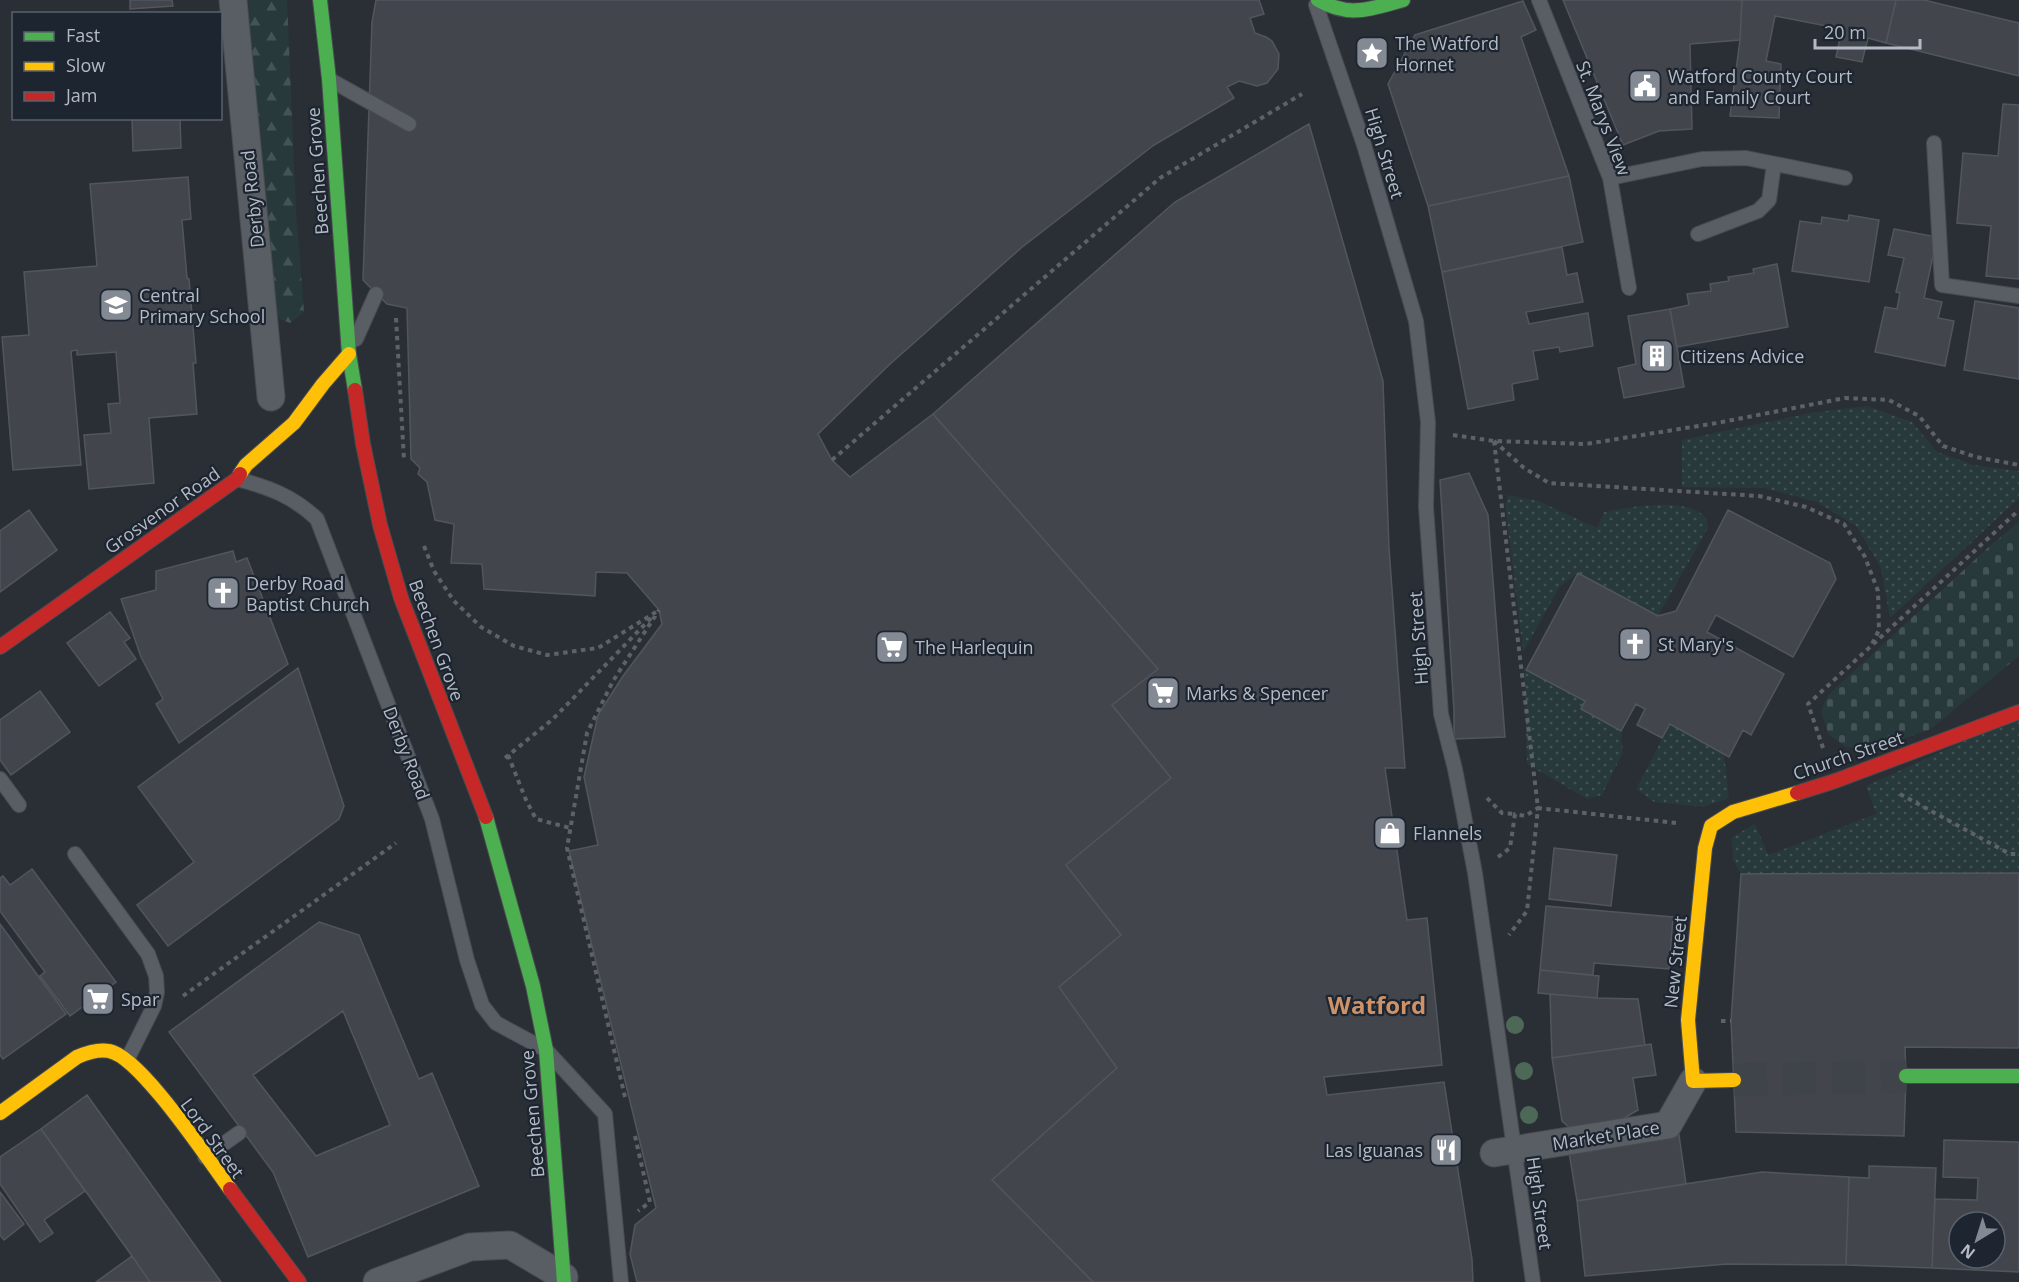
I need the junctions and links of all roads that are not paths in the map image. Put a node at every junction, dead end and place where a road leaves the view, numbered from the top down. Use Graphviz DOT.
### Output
graph roads {
  1 [pos="233,0"];
  2 [pos="320,0"];
  3 [pos="1316,0"];
  4 [pos="1403,0"];
  5 [pos="1539,0"];
  6 [pos="329,79"];
  7 [pos="409,124"];
  8 [pos="1934,143"];
  9 [pos="1774,164"];
  10 [pos="1610,178"];
  11 [pos="1845,178"];
  12 [pos="1698,234"];
  13 [pos="1629,288"];
  14 [pos="376,294"];
  15 [pos="2019,296"];
  16 [pos="349,354"];
  17 [pos="271,397"];
  18 [pos="237,479"];
  19 [pos="0,647"];
  20 [pos="2019,712"];
  21 [pos="0,779"];
  22 [pos="19,805"];
  23 [pos="1705,848"];
  24 [pos="75,854"];
  25 [pos="546,1050"];
  26 [pos="128,1060"];
  27 [pos="1906,1076"];
  28 [pos="2019,1076"];
  29 [pos="1734,1080"];
  30 [pos="1693,1081"];
  31 [pos="0,1113"];
  32 [pos="239,1133"];
  33 [pos="1504,1152"];
  34 [pos="205,1157"];
  35 [pos="564,1280"];
  36 [pos="298,1282"];
  37 [pos="377,1282"];
  38 [pos="621,1282"];
  39 [pos="1533,1282"];
  1 -- 17 [label="street, Derby Road"];
  2 -- 6 [label="street, Beechen Grove"];
  3 -- 4 [label="street"];
  3 -- 33 [label="lane, High Street"];
  5 -- 10 [label="lane, St. Marys View"];
  6 -- 7 [label="lane"];
  6 -- 16 [label="street, Beechen Grove"];
  8 -- 15 [label="lane"];
  9 -- 10 [label="lane"];
  9 -- 11 [label="lane"];
  9 -- 12 [label="lane"];
  10 -- 13 [label="lane, St. Marys View"];
  14 -- 16 [label="lane"];
  16 -- 18 [label="street, Grosvenor Road"];
  16 -- 25 [label="street, Beechen Grove"];
  18 -- 19 [label="street, Grosvenor Road"];
  18 -- 25 [label="lane, Derby Road"];
  20 -- 23 [label="street, Church Street"];
  21 -- 22 [label="lane"];
  23 -- 30 [label="street, New Street"];
  24 -- 26 [label="lane"];
  25 -- 35 [label="street, Beechen Grove"];
  25 -- 38 [label="lane, Derby Road"];
  26 -- 31 [label="street"];
  26 -- 34 [label="street, Lord Street"];
  27 -- 28 [label="street"];
  29 -- 30 [label="street"];
  30 -- 33 [label="street, Market Place"];
  32 -- 34 [label="lane"];
  33 -- 39 [label="lane, High Street"];
  34 -- 36 [label="street, Lord Street"];
  35 -- 37 [label="street"];
}
